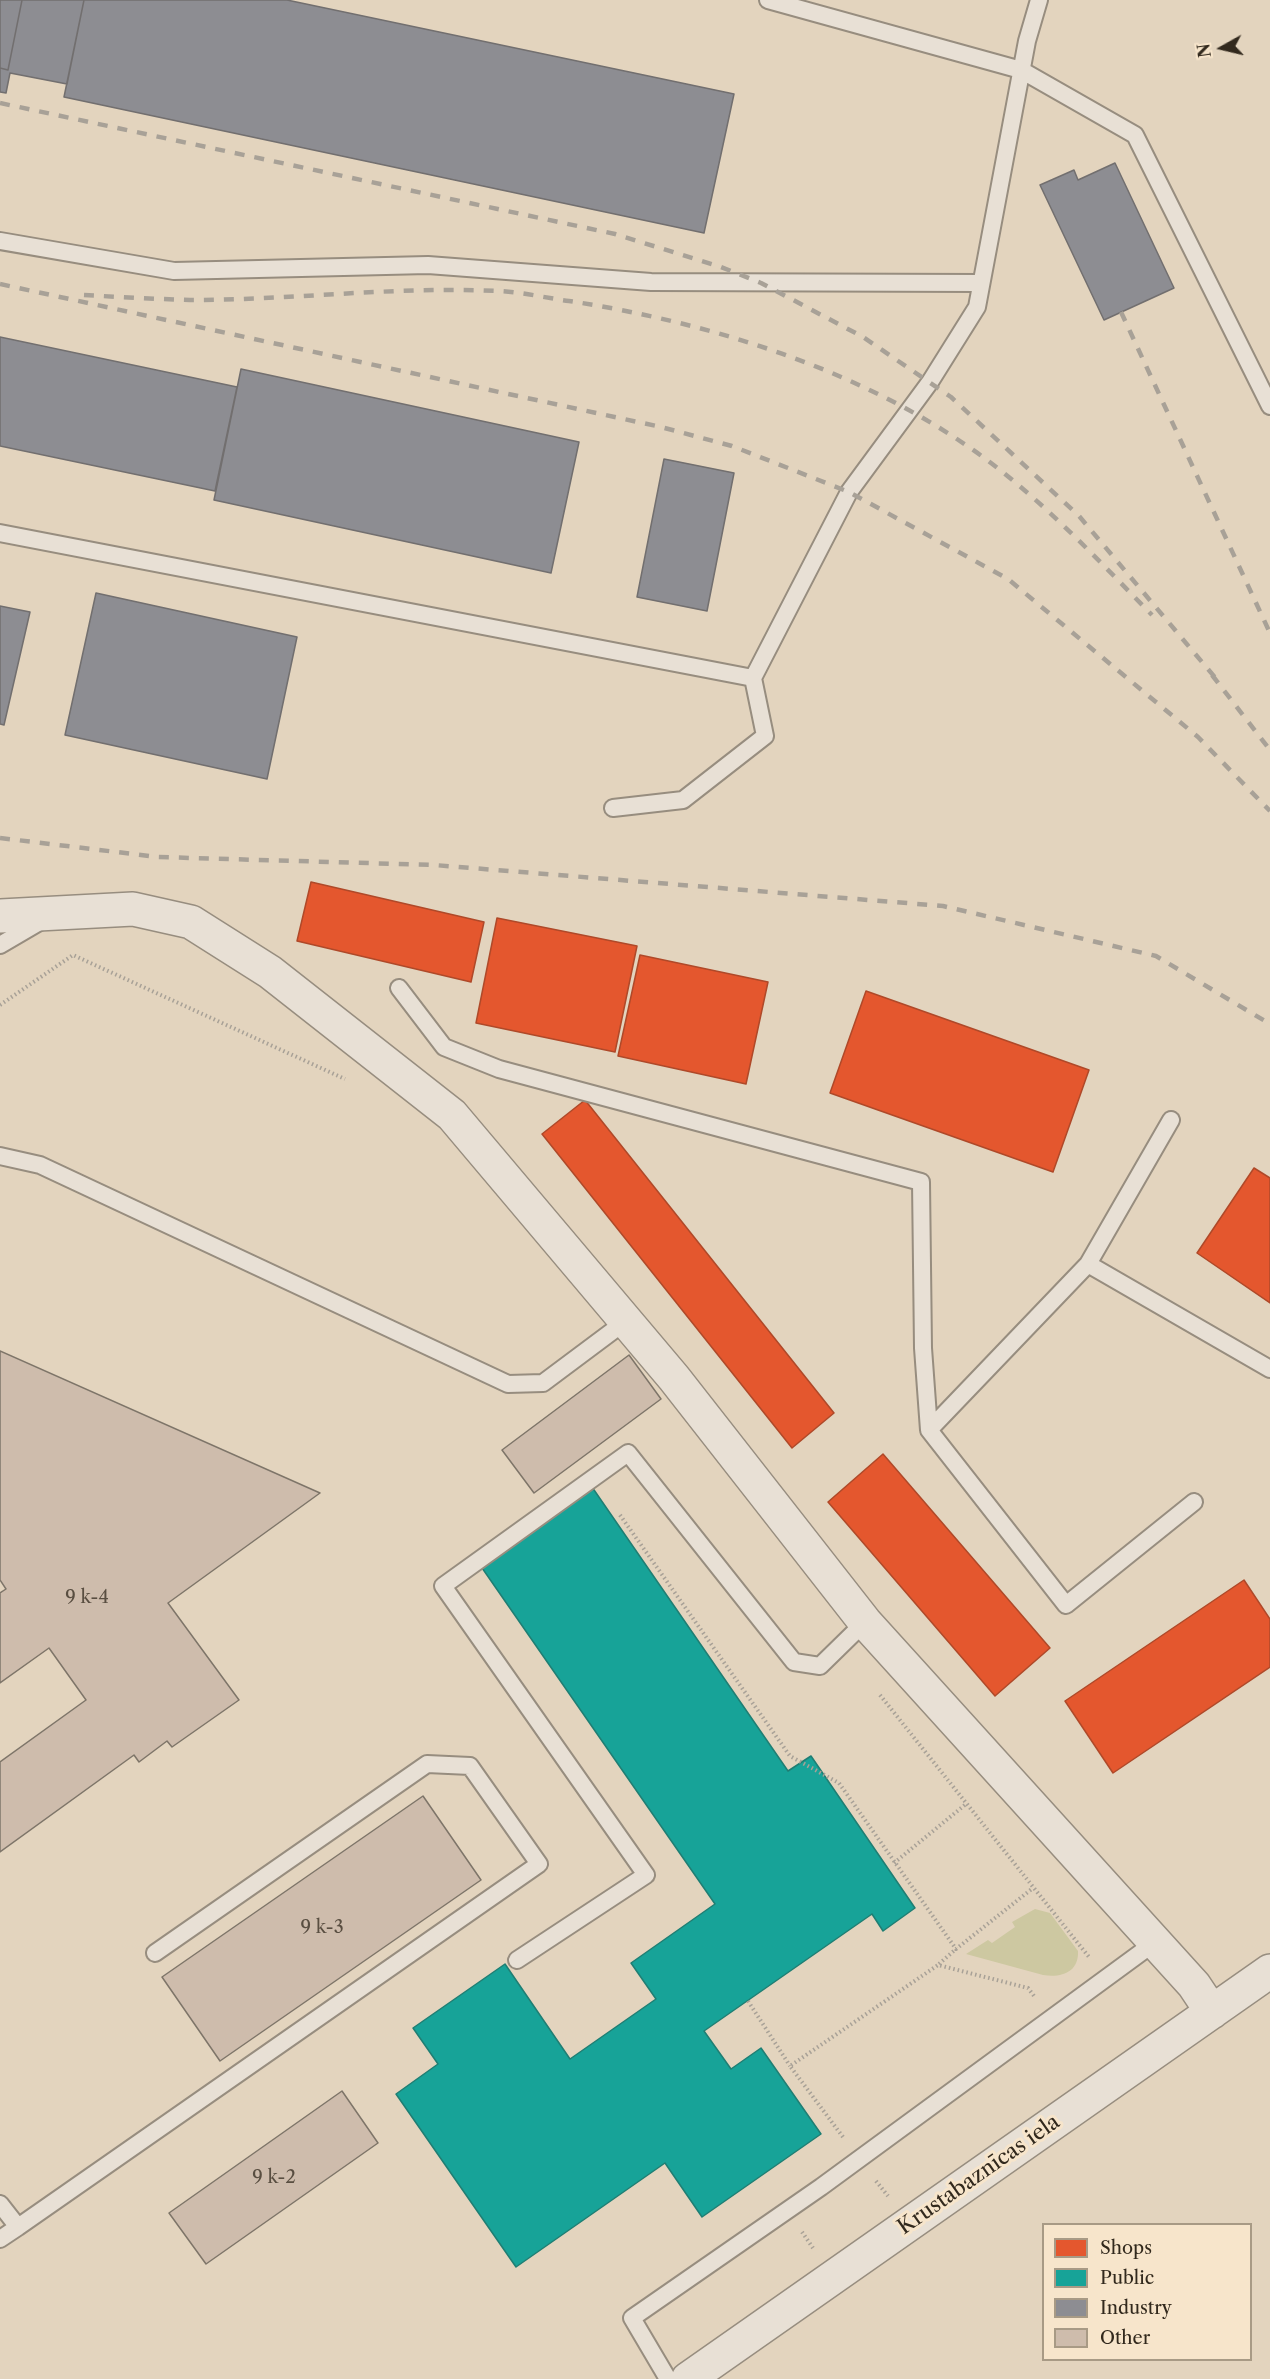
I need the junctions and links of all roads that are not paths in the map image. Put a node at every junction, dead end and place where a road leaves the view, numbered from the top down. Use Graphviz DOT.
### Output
graph roads {
  1 [pos="768,0"];
  2 [pos="1039,0"];
  3 [pos="1021,70"];
  4 [pos="0,241"];
  5 [pos="981,283"];
  6 [pos="1270,406"];
  7 [pos="0,533"];
  8 [pos="753,678"];
  9 [pos="613,808"];
  10 [pos="52,914"];
  11 [pos="0,916"];
  12 [pos="0,945"];
  13 [pos="399,988"];
  14 [pos="1171,1120"];
  15 [pos="0,1156"];
  16 [pos="1088,1264"];
  17 [pos="626,1321"];
  18 [pos="1270,1369"];
  19 [pos="929,1430"];
  20 [pos="1194,1502"];
  21 [pos="865,1622"];
  22 [pos="1154,1943"];
  23 [pos="155,1953"];
  24 [pos="518,1960"];
  25 [pos="1270,1971"];
  26 [pos="1212,2012"];
  27 [pos="0,2204"];
  28 [pos="18,2227"];
  29 [pos="0,2239"];
  30 [pos="668,2379"];
  31 [pos="688,2379"];
  1 -- 3 [label="lane"];
  2 -- 3 [label="lane"];
  3 -- 5 [label="lane"];
  3 -- 6 [label="lane"];
  4 -- 5 [label="lane"];
  5 -- 8 [label="lane"];
  7 -- 8 [label="lane"];
  8 -- 9 [label="lane"];
  10 -- 11 [label="street"];
  10 -- 12 [label="lane"];
  10 -- 17 [label="street"];
  13 -- 19 [label="lane"];
  14 -- 16 [label="lane"];
  15 -- 17 [label="lane"];
  16 -- 18 [label="lane"];
  16 -- 19 [label="lane"];
  17 -- 21 [label="street"];
  19 -- 20 [label="lane"];
  21 -- 22 [label="street"];
  21 -- 24 [label="lane"];
  22 -- 26 [label="street"];
  22 -- 30 [label="lane"];
  23 -- 28 [label="lane"];
  25 -- 26 [label="street, Krustabaznīcas iela"];
  26 -- 31 [label="street, Krustabaznīcas iela"];
  27 -- 28 [label="lane"];
  28 -- 29 [label="lane"];
}
